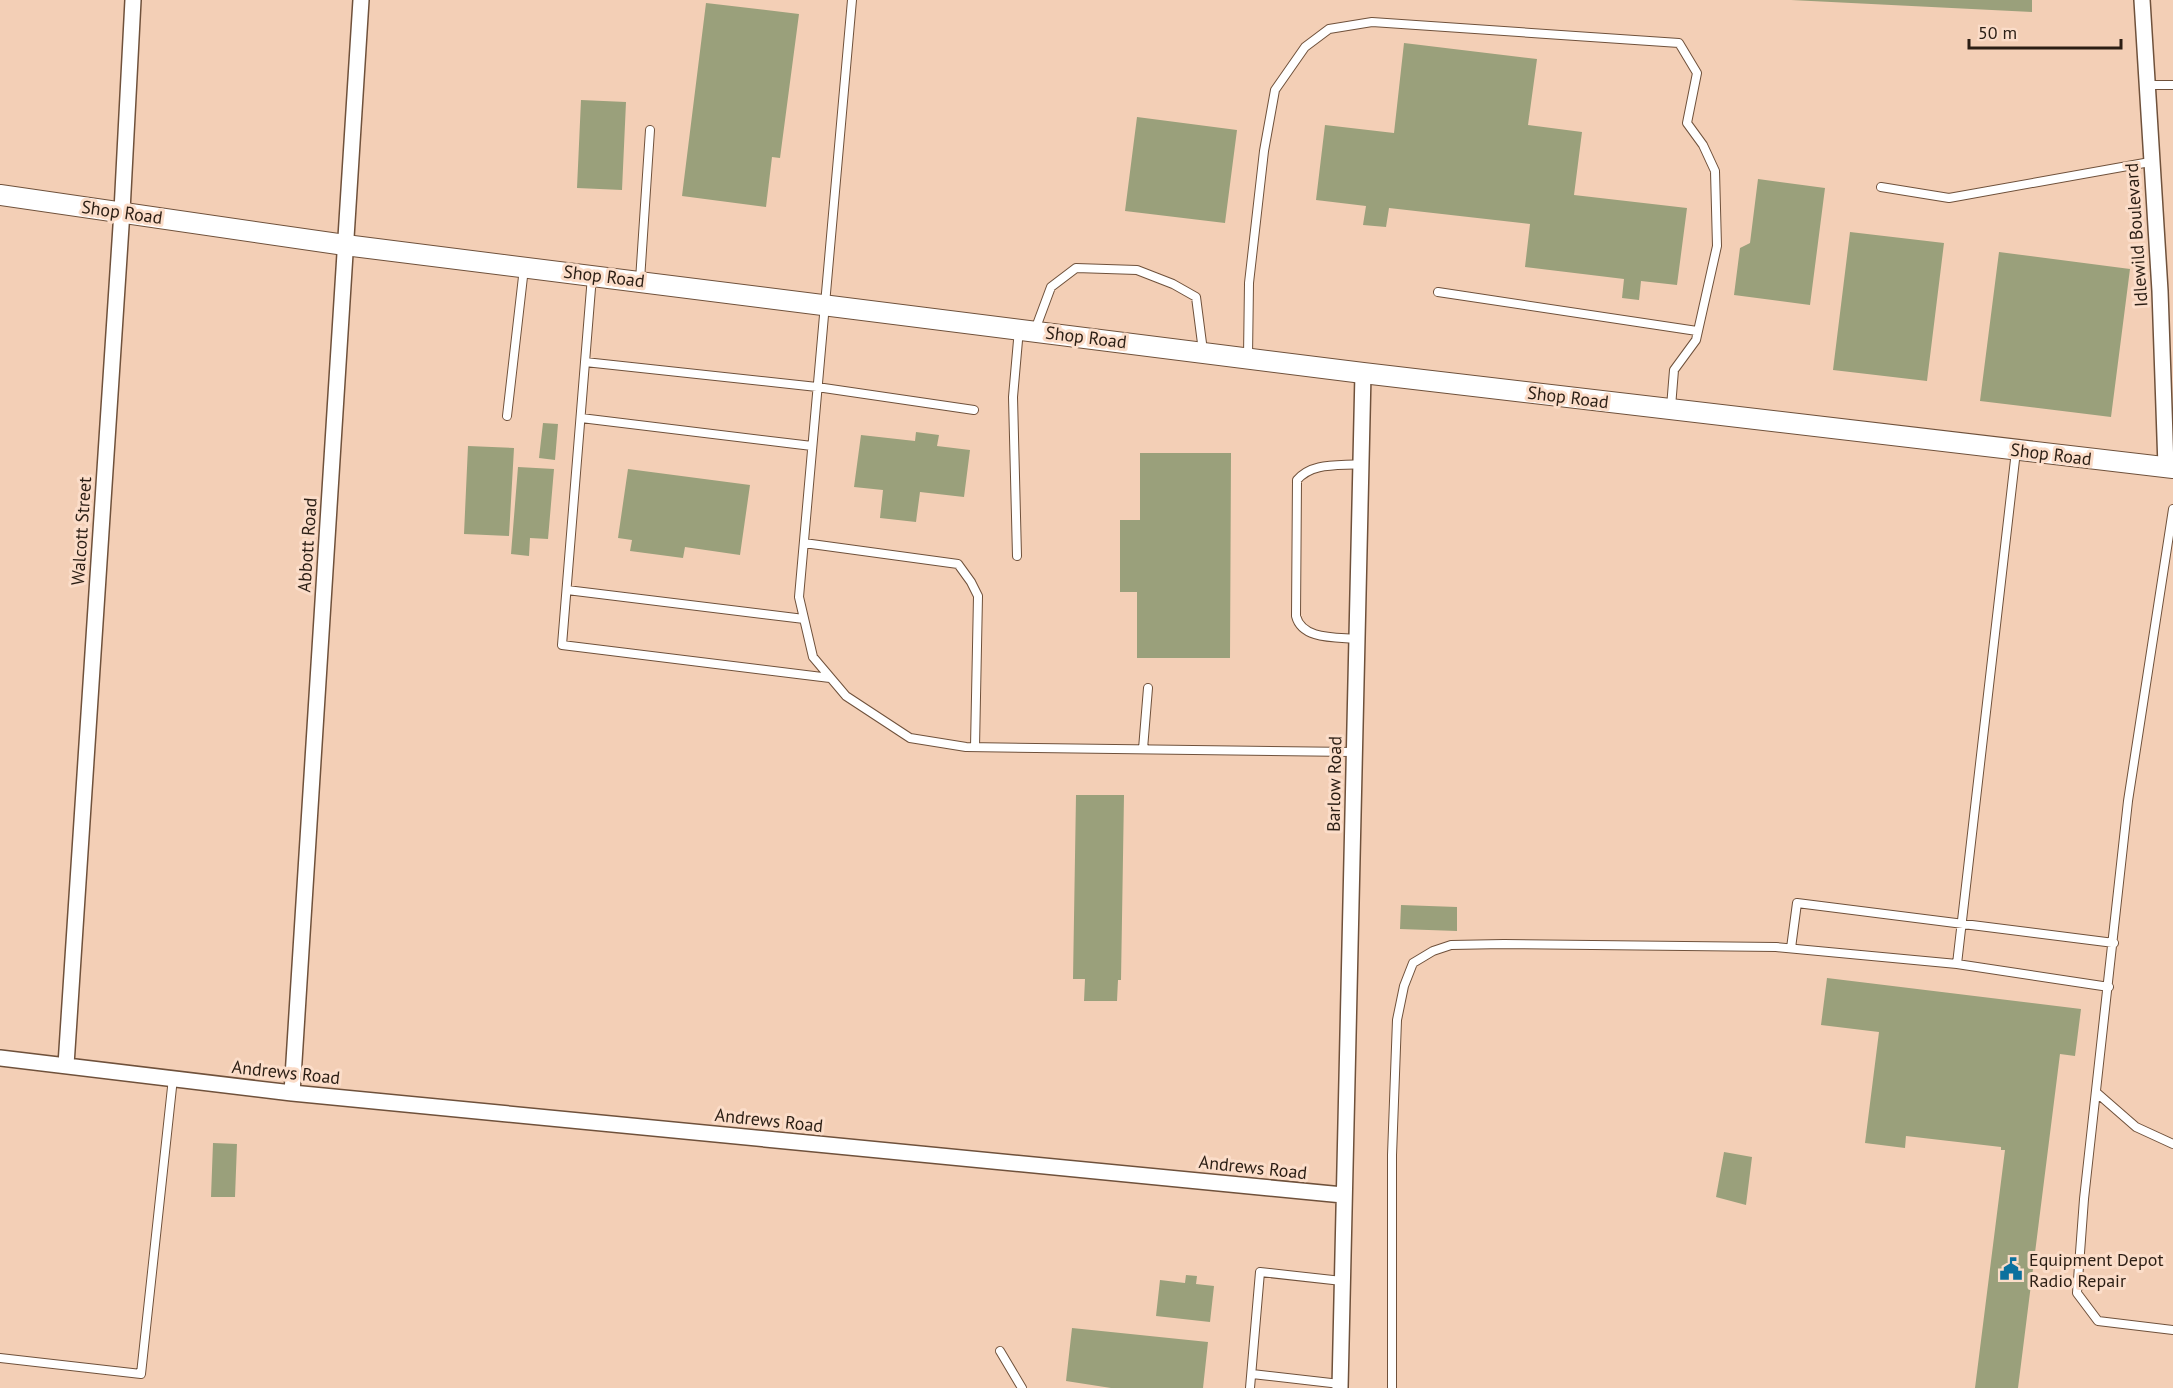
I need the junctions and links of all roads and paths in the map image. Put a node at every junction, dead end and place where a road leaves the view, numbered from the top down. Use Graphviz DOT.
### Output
graph roads {
  1 [pos="133,0"];
  2 [pos="361,0"];
  3 [pos="852,0"];
  4 [pos="2142,0"];
  5 [pos="2146,85"];
  6 [pos="2173,85"];
  7 [pos="650,130"];
  8 [pos="2150,162"];
  9 [pos="1881,187"];
  10 [pos="0,195"];
  11 [pos="122,211"];
  12 [pos="345,245"];
  13 [pos="524,266"];
  14 [pos="592,274"];
  15 [pos="640,280"];
  16 [pos="1438,292"];
  17 [pos="824,303"];
  18 [pos="1027,329"];
  19 [pos="1698,331"];
  20 [pos="1203,352"];
  21 [pos="1248,358"];
  22 [pos="585,362"];
  23 [pos="1363,373"];
  24 [pos="817,387"];
  25 [pos="1671,409"];
  26 [pos="974,410"];
  27 [pos="507,416"];
  28 [pos="581,418"];
  29 [pos="812,446"];
  30 [pos="2016,450"];
  31 [pos="1361,464"];
  32 [pos="2170,468"];
  33 [pos="2173,509"];
  34 [pos="804,543"];
  35 [pos="1017,556"];
  36 [pos="567,590"];
  37 [pos="804,619"];
  38 [pos="1357,639"];
  39 [pos="830,678"];
  40 [pos="1148,688"];
  41 [pos="975,747"];
  42 [pos="1143,749"];
  43 [pos="1354,752"];
  44 [pos="1961,924"];
  45 [pos="2114,943"];
  46 [pos="1791,948"];
  47 [pos="1957,964"];
  48 [pos="2109,987"];
  49 [pos="0,1058"];
  50 [pos="66,1065"];
  51 [pos="173,1078"];
  52 [pos="292,1093"];
  53 [pos="2097,1093"];
  54 [pos="2173,1144"];
  55 [pos="1343,1195"];
  56 [pos="1342,1281"];
  57 [pos="2173,1330"];
  58 [pos="1000,1351"];
  59 [pos="0,1358"];
  60 [pos="1252,1374"];
  61 [pos="1340,1386"];
  62 [pos="1022,1388"];
  63 [pos="1250,1388"];
  64 [pos="1392,1388"];
  1 -- 11 [label="street, Walcott Street"];
  2 -- 12 [label="street, Abbott Road"];
  3 -- 17 [label="lane"];
  4 -- 5 [label="street, Idlewild Boulevard"];
  5 -- 6 [label="lane"];
  5 -- 8 [label="street, Idlewild Boulevard"];
  7 -- 15 [label="lane"];
  8 -- 9 [label="lane"];
  8 -- 32 [label="street, Idlewild Boulevard"];
  10 -- 11 [label="street, Shop Road"];
  11 -- 12 [label="street, Shop Road"];
  11 -- 50 [label="street, Walcott Street"];
  12 -- 13 [label="street, Shop Road"];
  12 -- 52 [label="street, Abbott Road"];
  13 -- 14 [label="street, Shop Road"];
  13 -- 27 [label="lane"];
  14 -- 15 [label="street, Shop Road"];
  14 -- 22 [label="lane"];
  15 -- 17 [label="street, Shop Road"];
  16 -- 19 [label="lane"];
  17 -- 18 [label="street, Shop Road"];
  17 -- 24 [label="lane"];
  18 -- 20 [label="street, Shop Road"];
  18 -- 20 [label="lane"];
  18 -- 35 [label="lane"];
  19 -- 21 [label="lane"];
  19 -- 25 [label="lane"];
  20 -- 21 [label="street, Shop Road"];
  21 -- 23 [label="street, Shop Road"];
  22 -- 24 [label="lane"];
  22 -- 28 [label="lane"];
  23 -- 25 [label="street, Shop Road"];
  23 -- 31 [label="street, Barlow Road"];
  24 -- 26 [label="lane"];
  24 -- 29 [label="lane"];
  25 -- 30 [label="street, Shop Road"];
  28 -- 29 [label="lane"];
  28 -- 36 [label="lane"];
  29 -- 34 [label="lane"];
  30 -- 32 [label="street, Shop Road"];
  30 -- 44 [label="lane"];
  31 -- 38 [label="street, Barlow Road"];
  31 -- 38 [label="lane"];
  33 -- 45 [label="lane"];
  34 -- 37 [label="lane"];
  34 -- 41 [label="lane"];
  36 -- 37 [label="lane"];
  36 -- 39 [label="lane"];
  37 -- 39 [label="lane"];
  38 -- 43 [label="street, Barlow Road"];
  39 -- 41 [label="lane"];
  40 -- 42 [label="lane"];
  41 -- 42 [label="lane"];
  42 -- 43 [label="lane"];
  43 -- 55 [label="street, Barlow Road"];
  44 -- 45 [label="lane"];
  44 -- 46 [label="lane"];
  44 -- 47 [label="lane"];
  45 -- 48 [label="lane"];
  46 -- 47 [label="lane"];
  46 -- 64 [label="lane"];
  47 -- 48 [label="lane"];
  48 -- 53 [label="lane"];
  49 -- 50 [label="street, Andrews Road"];
  50 -- 51 [label="street, Andrews Road"];
  51 -- 52 [label="street, Andrews Road"];
  51 -- 59 [label="lane"];
  52 -- 55 [label="street, Andrews Road"];
  53 -- 54 [label="lane"];
  53 -- 57 [label="lane"];
  55 -- 56 [label="street"];
  56 -- 60 [label="lane"];
  56 -- 61 [label="street"];
  58 -- 62 [label="lane"];
  60 -- 61 [label="lane"];
  60 -- 63 [label="lane"];
}
